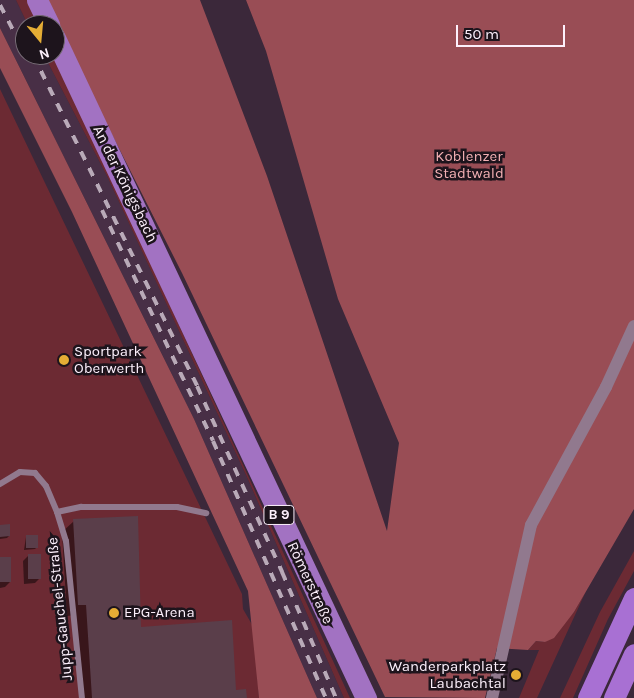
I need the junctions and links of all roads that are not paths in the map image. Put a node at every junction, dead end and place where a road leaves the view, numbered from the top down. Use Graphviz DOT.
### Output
graph roads {
  1 [pos="37,0"];
  2 [pos="44,15"];
  3 [pos="65,59"];
  4 [pos="634,326"];
  5 [pos="194,330"];
  6 [pos="0,484"];
  7 [pos="58,512"];
  8 [pos="206,513"];
  9 [pos="634,598"];
  10 [pos="634,654"];
  11 [pos="82,698"];
  12 [pos="366,698"];
  13 [pos="492,698"];
  14 [pos="588,698"];
  15 [pos="614,698"];
  1 -- 2 [label="main road"];
  3 -- 5 [label="main road, An der Königsbach / B 9"];
  4 -- 13 [label="street"];
  5 -- 12 [label="main road, Römerstraße / B 9"];
  6 -- 7 [label="lane, Jupp-Gauchel-Straße"];
  7 -- 8 [label="lane"];
  7 -- 11 [label="lane, Jupp-Gauchel-Straße"];
  9 -- 14 [label="highway"];
  10 -- 15 [label="highway"];
}
